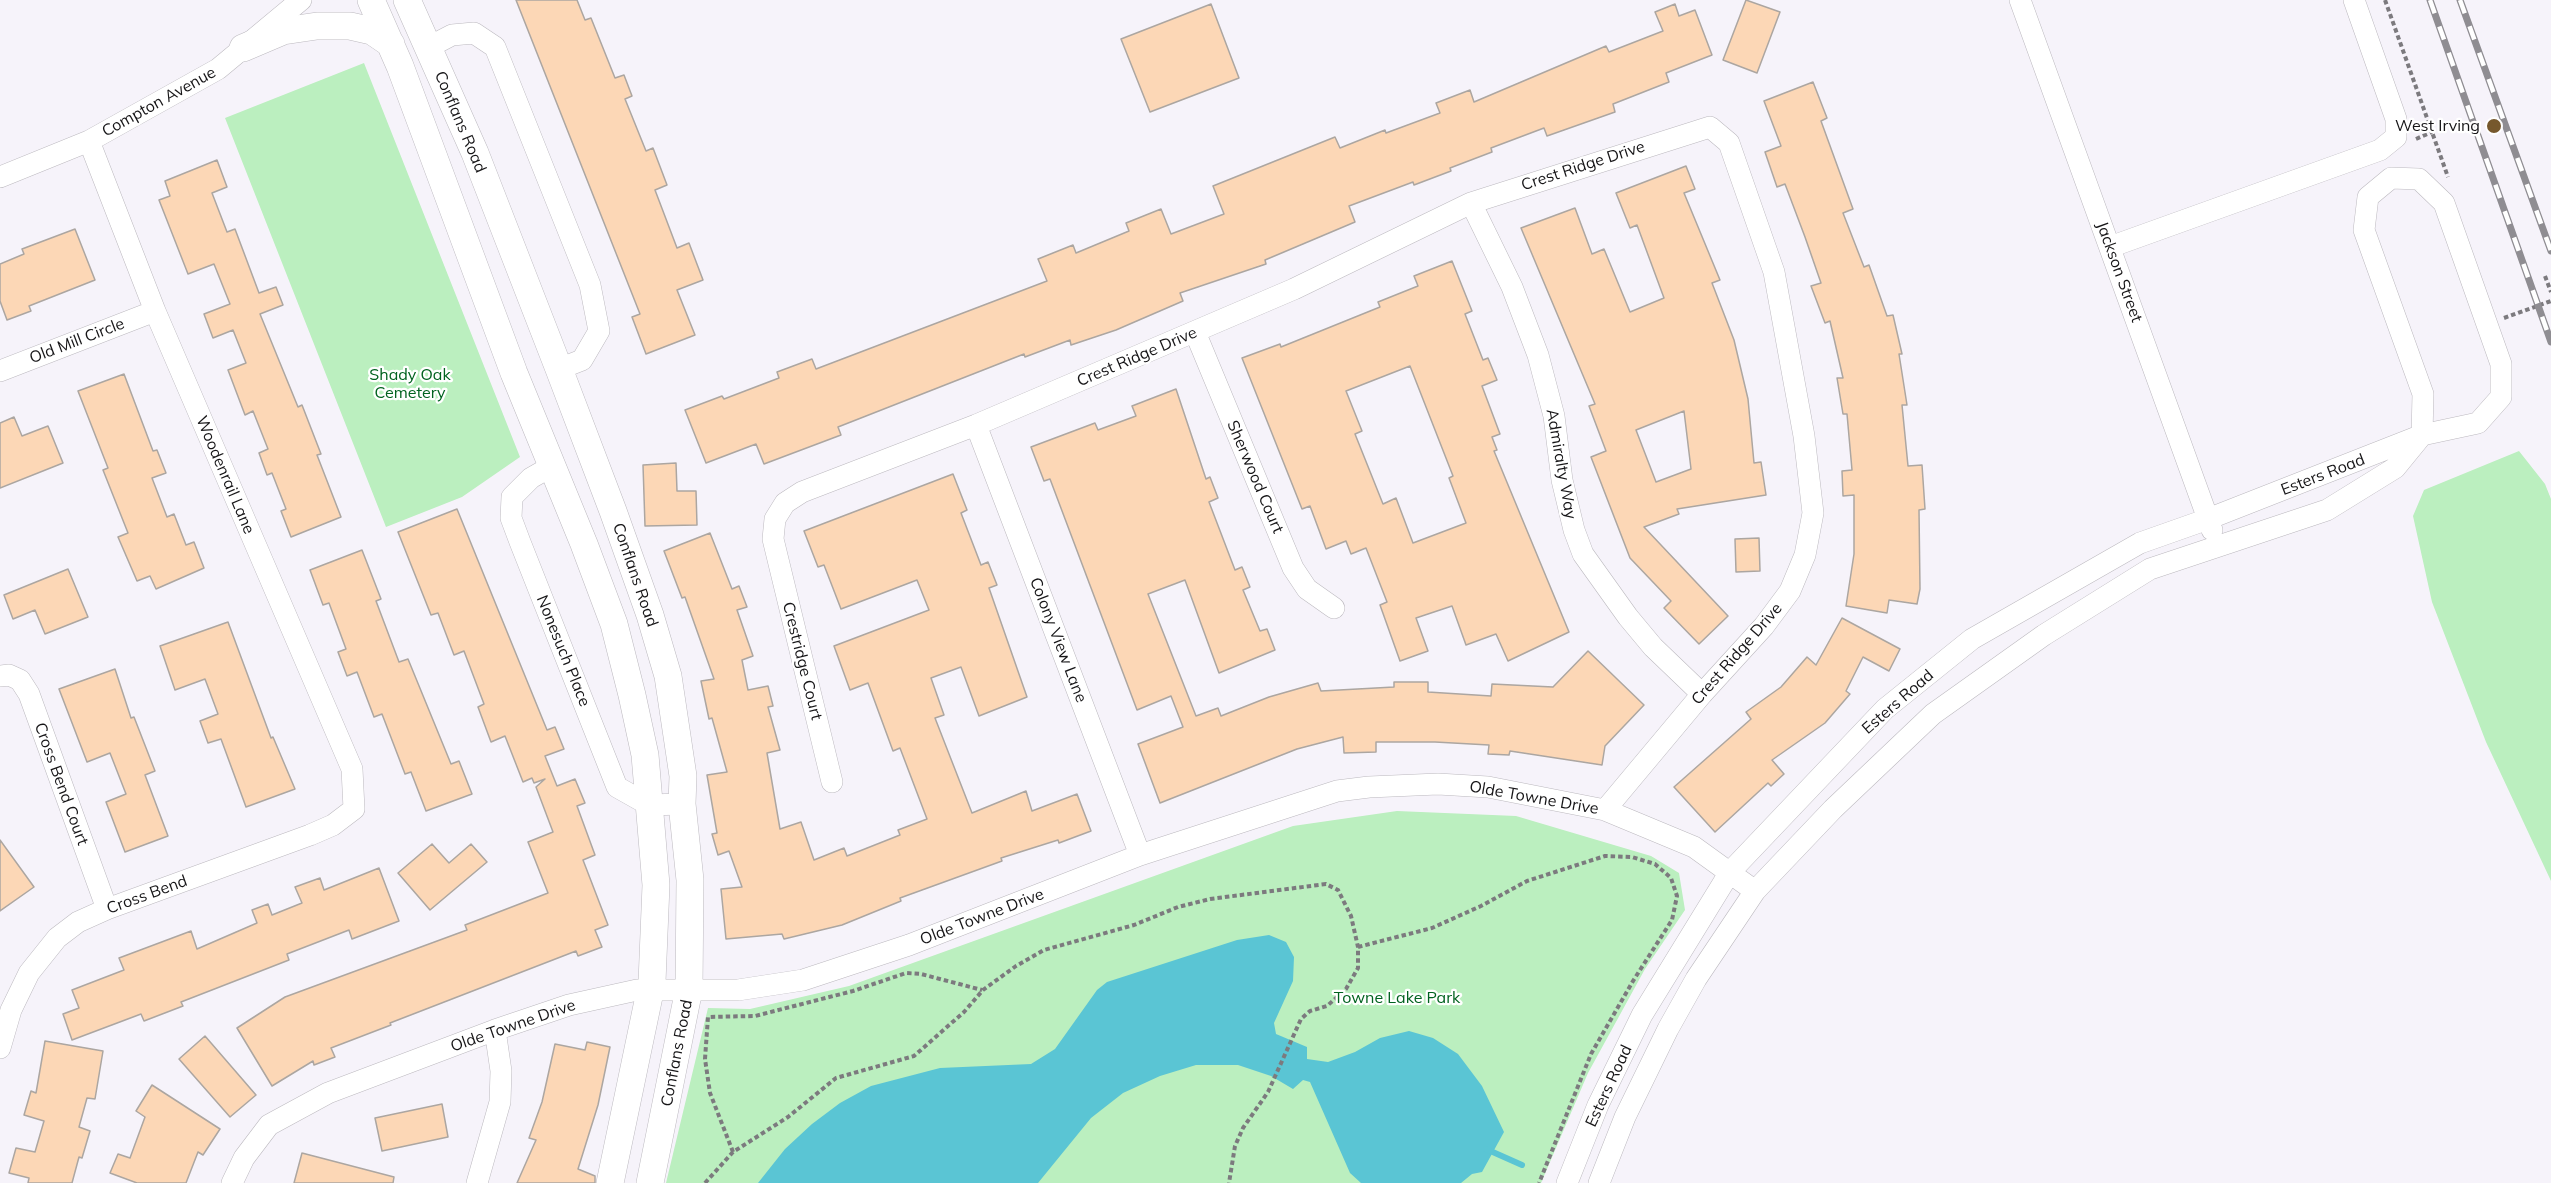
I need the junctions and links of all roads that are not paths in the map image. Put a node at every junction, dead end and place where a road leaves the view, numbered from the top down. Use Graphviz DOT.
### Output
graph roads {
  1 [pos="301,0"];
  2 [pos="372,0"];
  3 [pos="407,0"];
  4 [pos="2020,0"];
  5 [pos="2354,0"];
  6 [pos="391,44"];
  7 [pos="429,47"];
  8 [pos="243,48"];
  9 [pos="89,141"];
  10 [pos="0,177"];
  11 [pos="1471,203"];
  12 [pos="2110,247"];
  13 [pos="155,310"];
  14 [pos="1195,332"];
  15 [pos="559,369"];
  16 [pos="0,371"];
  17 [pos="976,425"];
  18 [pos="2422,435"];
  19 [pos="552,466"];
  20 [pos="2208,519"];
  21 [pos="773,539"];
  22 [pos="2217,545"];
  23 [pos="1334,608"];
  24 [pos="0,676"];
  25 [pos="1702,694"];
  26 [pos="832,782"];
  27 [pos="682,804"];
  28 [pos="649,805"];
  29 [pos="354,809"];
  30 [pos="1605,810"];
  31 [pos="1140,855"];
  32 [pos="1730,872"];
  33 [pos="1755,891"];
  34 [pos="107,909"];
  35 [pos="689,989"];
  36 [pos="650,990"];
  37 [pos="495,1030"];
  38 [pos="0,1048"];
  39 [pos="232,1183"];
  40 [pos="477,1183"];
  41 [pos="610,1183"];
  42 [pos="650,1183"];
  43 [pos="1567,1183"];
  44 [pos="1599,1183"];
  1 -- 8 [label="street, Compton Avenue"];
  2 -- 6 [label="main road, Conflans Road"];
  3 -- 7 [label="main road, Conflans Road"];
  4 -- 12 [label="street, Jackson Street"];
  5 -- 12 [label="street"];
  6 -- 8 [label="main road"];
  6 -- 19 [label="main road, Conflans Road"];
  7 -- 15 [label="main road, Conflans Road"];
  7 -- 15 [label="street"];
  8 -- 9 [label="street, Compton Avenue"];
  9 -- 10 [label="street, Compton Avenue"];
  9 -- 13 [label="street, Woodenrail Lane"];
  11 -- 14 [label="street, Crest Ridge Drive"];
  11 -- 25 [label="street, Admiralty Way"];
  11 -- 25 [label="street, Crest Ridge Drive"];
  12 -- 20 [label="street, Jackson Street"];
  13 -- 16 [label="street, Old Mill Circle"];
  13 -- 29 [label="street, Woodenrail Lane"];
  14 -- 17 [label="street, Crest Ridge Drive"];
  14 -- 23 [label="street, Sherwood Court"];
  15 -- 27 [label="main road, Conflans Road"];
  17 -- 21 [label="street, Crest Ridge Drive"];
  17 -- 31 [label="street, Colony View Lane"];
  18 -- 18 [label="street, Esters Road"];
  18 -- 20 [label="street, Esters Road"];
  18 -- 22 [label="street, Esters Road"];
  19 -- 28 [label="main road, Conflans Road"];
  19 -- 28 [label="street, Nonesuch Place"];
  20 -- 22 [label="street, Jackson Street"];
  20 -- 32 [label="street, Esters Road"];
  21 -- 26 [label="street, Crestridge Court"];
  22 -- 33 [label="street, Esters Road"];
  24 -- 34 [label="street, Cross Bend Court"];
  25 -- 30 [label="street, Crest Ridge Drive"];
  27 -- 28 [label="street"];
  27 -- 35 [label="main road, Conflans Road"];
  28 -- 36 [label="main road, Conflans Road"];
  29 -- 34 [label="street, Cross Bend"];
  30 -- 31 [label="street, Olde Towne Drive"];
  30 -- 32 [label="street, Olde Towne Drive"];
  31 -- 35 [label="street, Olde Towne Drive"];
  32 -- 33 [label="street, Olde Towne Drive"];
  32 -- 43 [label="street, Esters Road"];
  33 -- 44 [label="street, Esters Road"];
  34 -- 38 [label="street, Cross Bend"];
  35 -- 36 [label="street, Olde Towne Drive"];
  35 -- 42 [label="main road, Conflans Road"];
  36 -- 37 [label="street, Olde Towne Drive"];
  36 -- 41 [label="main road, Conflans Road"];
  37 -- 39 [label="street, Olde Towne Drive"];
  37 -- 40 [label="street"];
}
